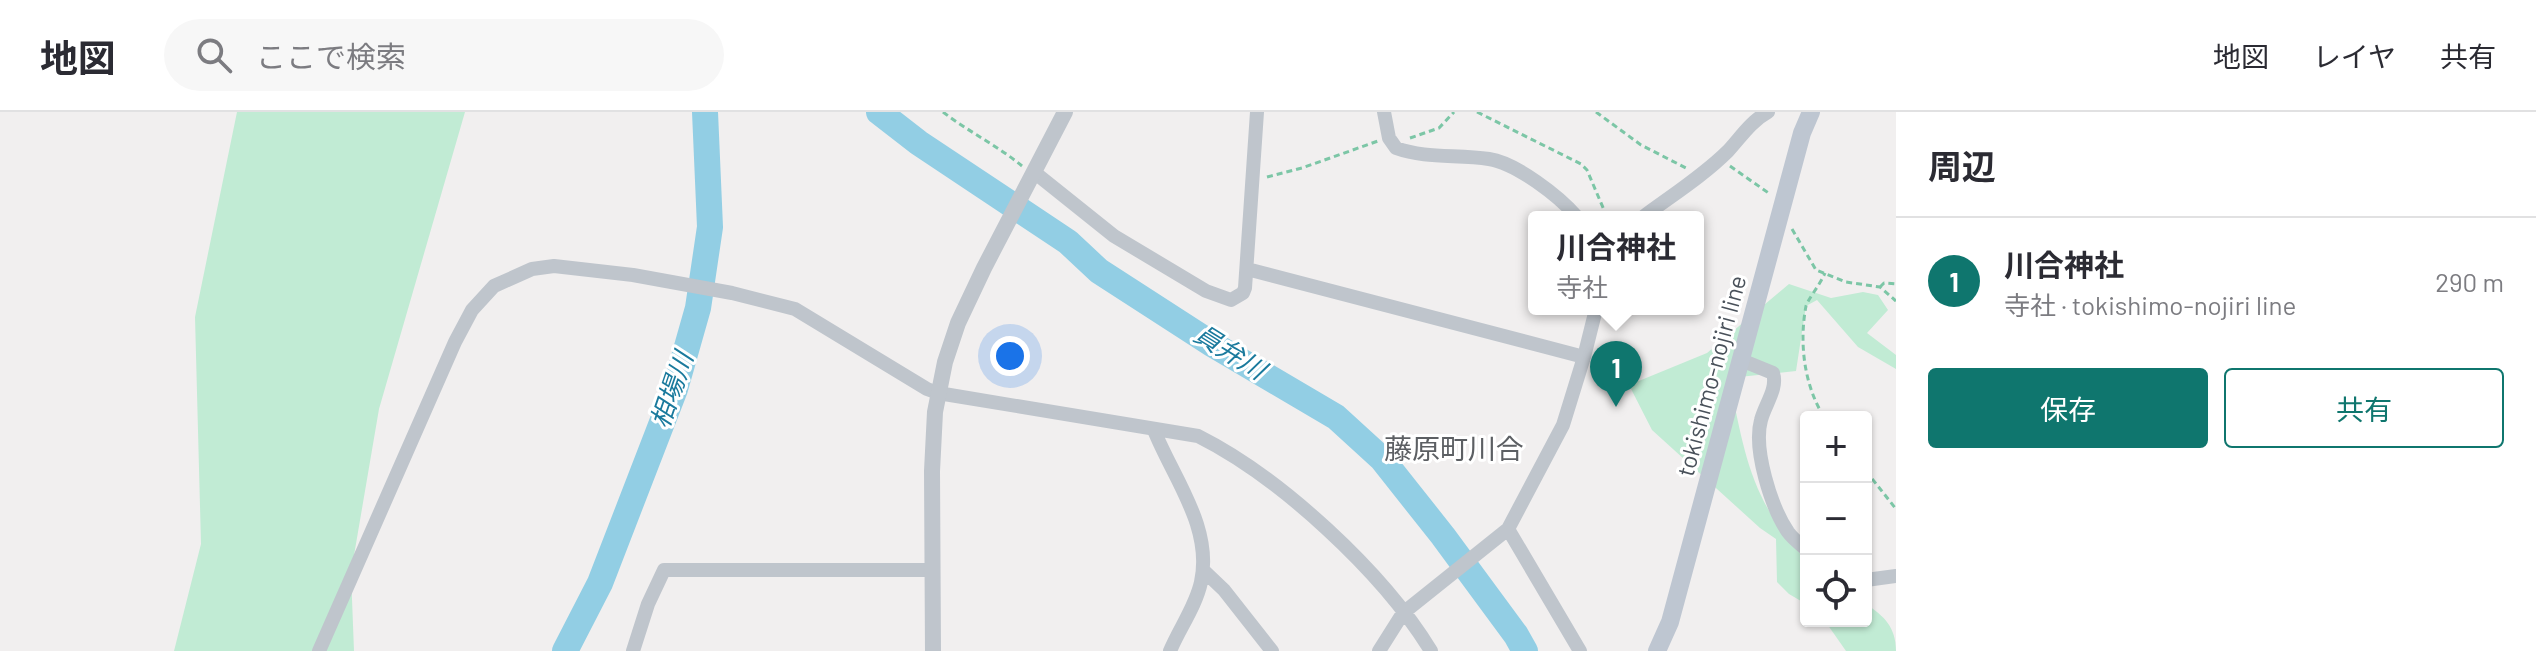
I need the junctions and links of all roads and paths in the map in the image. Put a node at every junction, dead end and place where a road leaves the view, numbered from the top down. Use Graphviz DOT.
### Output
graph roads {
  1 [pos="943,112"];
  2 [pos="1065,112"];
  3 [pos="1257,112"];
  4 [pos="1384,112"];
  5 [pos="1454,112"];
  6 [pos="1477,112"];
  7 [pos="1596,112"];
  8 [pos="1811,112"];
  9 [pos="1765,113"];
  10 [pos="1390,140"];
  11 [pos="1719,158"];
  12 [pos="1032,175"];
  13 [pos="1697,177"];
  14 [pos="1252,181"];
  15 [pos="1782,209"];
  16 [pos="1572,211"];
  17 [pos="1604,211"];
  18 [pos="1651,211"];
  19 [pos="1247,269"];
  20 [pos="1825,273"];
  21 [pos="1896,284"];
  22 [pos="1880,287"];
  23 [pos="1896,301"];
  24 [pos="1594,315"];
  25 [pos="1584,357"];
  26 [pos="1741,360"];
  27 [pos="938,393"];
  28 [pos="1821,411"];
  29 [pos="1154,430"];
  30 [pos="1872,479"];
  31 [pos="1896,509"];
  32 [pos="1504,531"];
  33 [pos="1800,543"];
  34 [pos="933,570"];
  35 [pos="1203,570"];
  36 [pos="1896,576"];
  37 [pos="1872,579"];
  38 [pos="1406,611"];
  39 [pos="319,651"];
  40 [pos="633,651"];
  41 [pos="933,651"];
  42 [pos="1170,651"];
  43 [pos="1272,651"];
  44 [pos="1379,651"];
  45 [pos="1431,651"];
  46 [pos="1580,651"];
  47 [pos="1657,651"];
  1 -- 12 [label="path"];
  2 -- 12 [label="street"];
  3 -- 14 [label="street"];
  4 -- 10 [label="street"];
  5 -- 10 [label="path"];
  6 -- 17 [label="path"];
  7 -- 13 [label="path"];
  8 -- 15 [label="main road, tokishimo-nojiri line"];
  9 -- 11 [label="street"];
  10 -- 14 [label="path"];
  10 -- 16 [label="street"];
  11 -- 13 [label="street"];
  11 -- 15 [label="path"];
  12 -- 19 [label="street"];
  12 -- 27 [label="street"];
  13 -- 18 [label="street"];
  14 -- 19 [label="street"];
  15 -- 20 [label="path"];
  15 -- 26 [label="main road, tokishimo-nojiri line"];
  19 -- 25 [label="street"];
  20 -- 22 [label="path"];
  20 -- 28 [label="path"];
  21 -- 22 [label="path"];
  22 -- 23 [label="path"];
  24 -- 25 [label="street"];
  25 -- 32 [label="street"];
  26 -- 33 [label="street"];
  26 -- 47 [label="main road, tokishimo-nojiri line"];
  27 -- 29 [label="street"];
  27 -- 34 [label="street"];
  27 -- 39 [label="street"];
  29 -- 35 [label="street"];
  29 -- 38 [label="street"];
  30 -- 31 [label="path"];
  32 -- 38 [label="street"];
  32 -- 46 [label="street"];
  34 -- 40 [label="street"];
  34 -- 41 [label="street"];
  35 -- 42 [label="street"];
  35 -- 43 [label="street"];
  36 -- 37 [label="street"];
  38 -- 44 [label="street"];
  38 -- 45 [label="street"];
}
